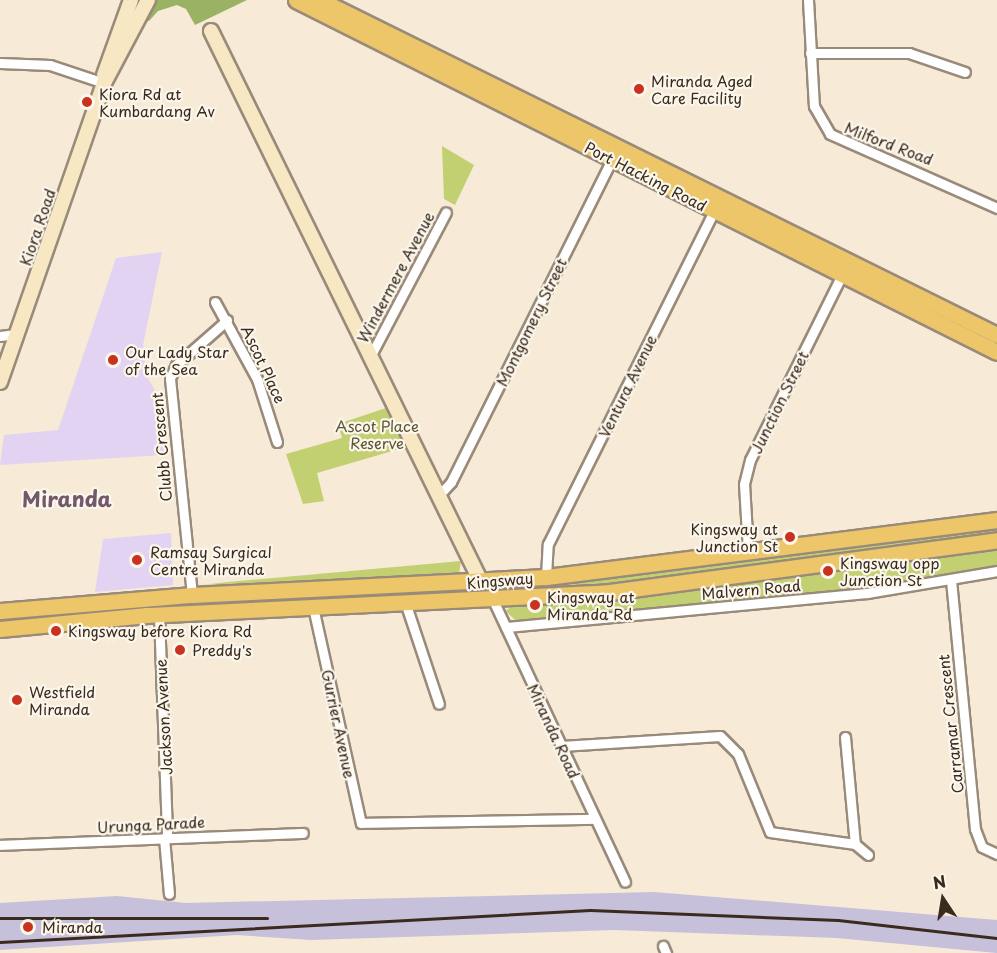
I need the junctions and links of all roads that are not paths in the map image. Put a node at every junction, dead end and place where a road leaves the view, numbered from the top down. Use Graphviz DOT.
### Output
graph roads {
  1 [pos="131,0"];
  2 [pos="148,0"];
  3 [pos="296,0"];
  4 [pos="321,0"];
  5 [pos="807,0"];
  6 [pos="211,31"];
  7 [pos="810,53"];
  8 [pos="0,63"];
  9 [pos="965,72"];
  10 [pos="104,83"];
  11 [pos="615,153"];
  12 [pos="717,204"];
  13 [pos="997,208"];
  14 [pos="446,212"];
  15 [pos="845,268"];
  16 [pos="215,302"];
  17 [pos="227,320"];
  18 [pos="16,334"];
  19 [pos="997,335"];
  20 [pos="0,336"];
  21 [pos="997,352"];
  22 [pos="371,356"];
  23 [pos="0,382"];
  24 [pos="277,442"];
  25 [pos="440,494"];
  26 [pos="997,520"];
  27 [pos="997,540"];
  28 [pos="748,551"];
  29 [pos="997,571"];
  30 [pos="546,577"];
  31 [pos="951,580"];
  32 [pos="481,582"];
  33 [pos="309,590"];
  34 [pos="192,595"];
  35 [pos="158,597"];
  36 [pos="493,600"];
  37 [pos="406,605"];
  38 [pos="313,607"];
  39 [pos="0,611"];
  40 [pos="159,615"];
  41 [pos="506,627"];
  42 [pos="0,630"];
  43 [pos="439,704"];
  44 [pos="845,737"];
  45 [pos="561,746"];
  46 [pos="593,819"];
  47 [pos="303,833"];
  48 [pos="166,837"];
  49 [pos="855,844"];
  50 [pos="0,845"];
  51 [pos="997,854"];
  52 [pos="868,855"];
  53 [pos="625,882"];
  54 [pos="169,894"];
  1 -- 10 [label="street, Kiora Road"];
  2 -- 10 [label="street, Kiora Road"];
  3 -- 11 [label="main road, Port Hacking Road"];
  4 -- 11 [label="main road, Port Hacking Road"];
  5 -- 7 [label="street, Milford Road"];
  6 -- 22 [label="street"];
  7 -- 9 [label="street"];
  7 -- 13 [label="street, Milford Road"];
  8 -- 10 [label="street"];
  10 -- 18 [label="street, Kiora Road"];
  11 -- 12 [label="main road, Port Hacking Road"];
  11 -- 25 [label="street, Montgomery Street"];
  12 -- 15 [label="main road, Port Hacking Road"];
  12 -- 30 [label="street, Ventura Avenue"];
  14 -- 22 [label="street, Windermere Avenue"];
  15 -- 19 [label="main road, Port Hacking Road"];
  15 -- 21 [label="main road, Port Hacking Road"];
  15 -- 28 [label="street, Junction Street"];
  16 -- 17 [label="street, Ascot Place"];
  17 -- 24 [label="street, Ascot Place"];
  17 -- 34 [label="street, Clubb Crescent"];
  18 -- 20 [label="street"];
  18 -- 23 [label="street, Kiora Road"];
  22 -- 25 [label="street"];
  25 -- 32 [label="street"];
  26 -- 28 [label="main road, Kingsway"];
  27 -- 36 [label="main road, Kingsway"];
  28 -- 30 [label="main road, Kingsway"];
  29 -- 31 [label="street, Malvern Road"];
  30 -- 32 [label="main road, Kingsway"];
  31 -- 41 [label="street, Malvern Road"];
  31 -- 51 [label="street, Carramar Crescent"];
  32 -- 33 [label="main road, Kingsway"];
  32 -- 36 [label="main road, Miranda Road"];
  33 -- 34 [label="main road, Kingsway"];
  33 -- 38 [label="main road, Gurrier Avenue"];
  34 -- 35 [label="main road, Kingsway"];
  35 -- 39 [label="main road, Kingsway"];
  35 -- 40 [label="main road, Jackson Avenue"];
  36 -- 37 [label="main road, Kingsway"];
  36 -- 41 [label="street, Miranda Road"];
  37 -- 38 [label="main road, Kingsway"];
  37 -- 43 [label="street"];
  38 -- 40 [label="main road, Kingsway"];
  38 -- 46 [label="street, Gurrier Avenue"];
  40 -- 42 [label="main road, Kingsway"];
  40 -- 48 [label="street, Jackson Avenue"];
  41 -- 45 [label="street, Miranda Road"];
  44 -- 49 [label="street"];
  45 -- 46 [label="street, Miranda Road"];
  45 -- 49 [label="street"];
  46 -- 53 [label="street, Miranda Road"];
  47 -- 48 [label="street, Urunga Parade"];
  48 -- 50 [label="street, Urunga Parade"];
  48 -- 54 [label="street, Jackson Avenue"];
  49 -- 52 [label="street"];
}
